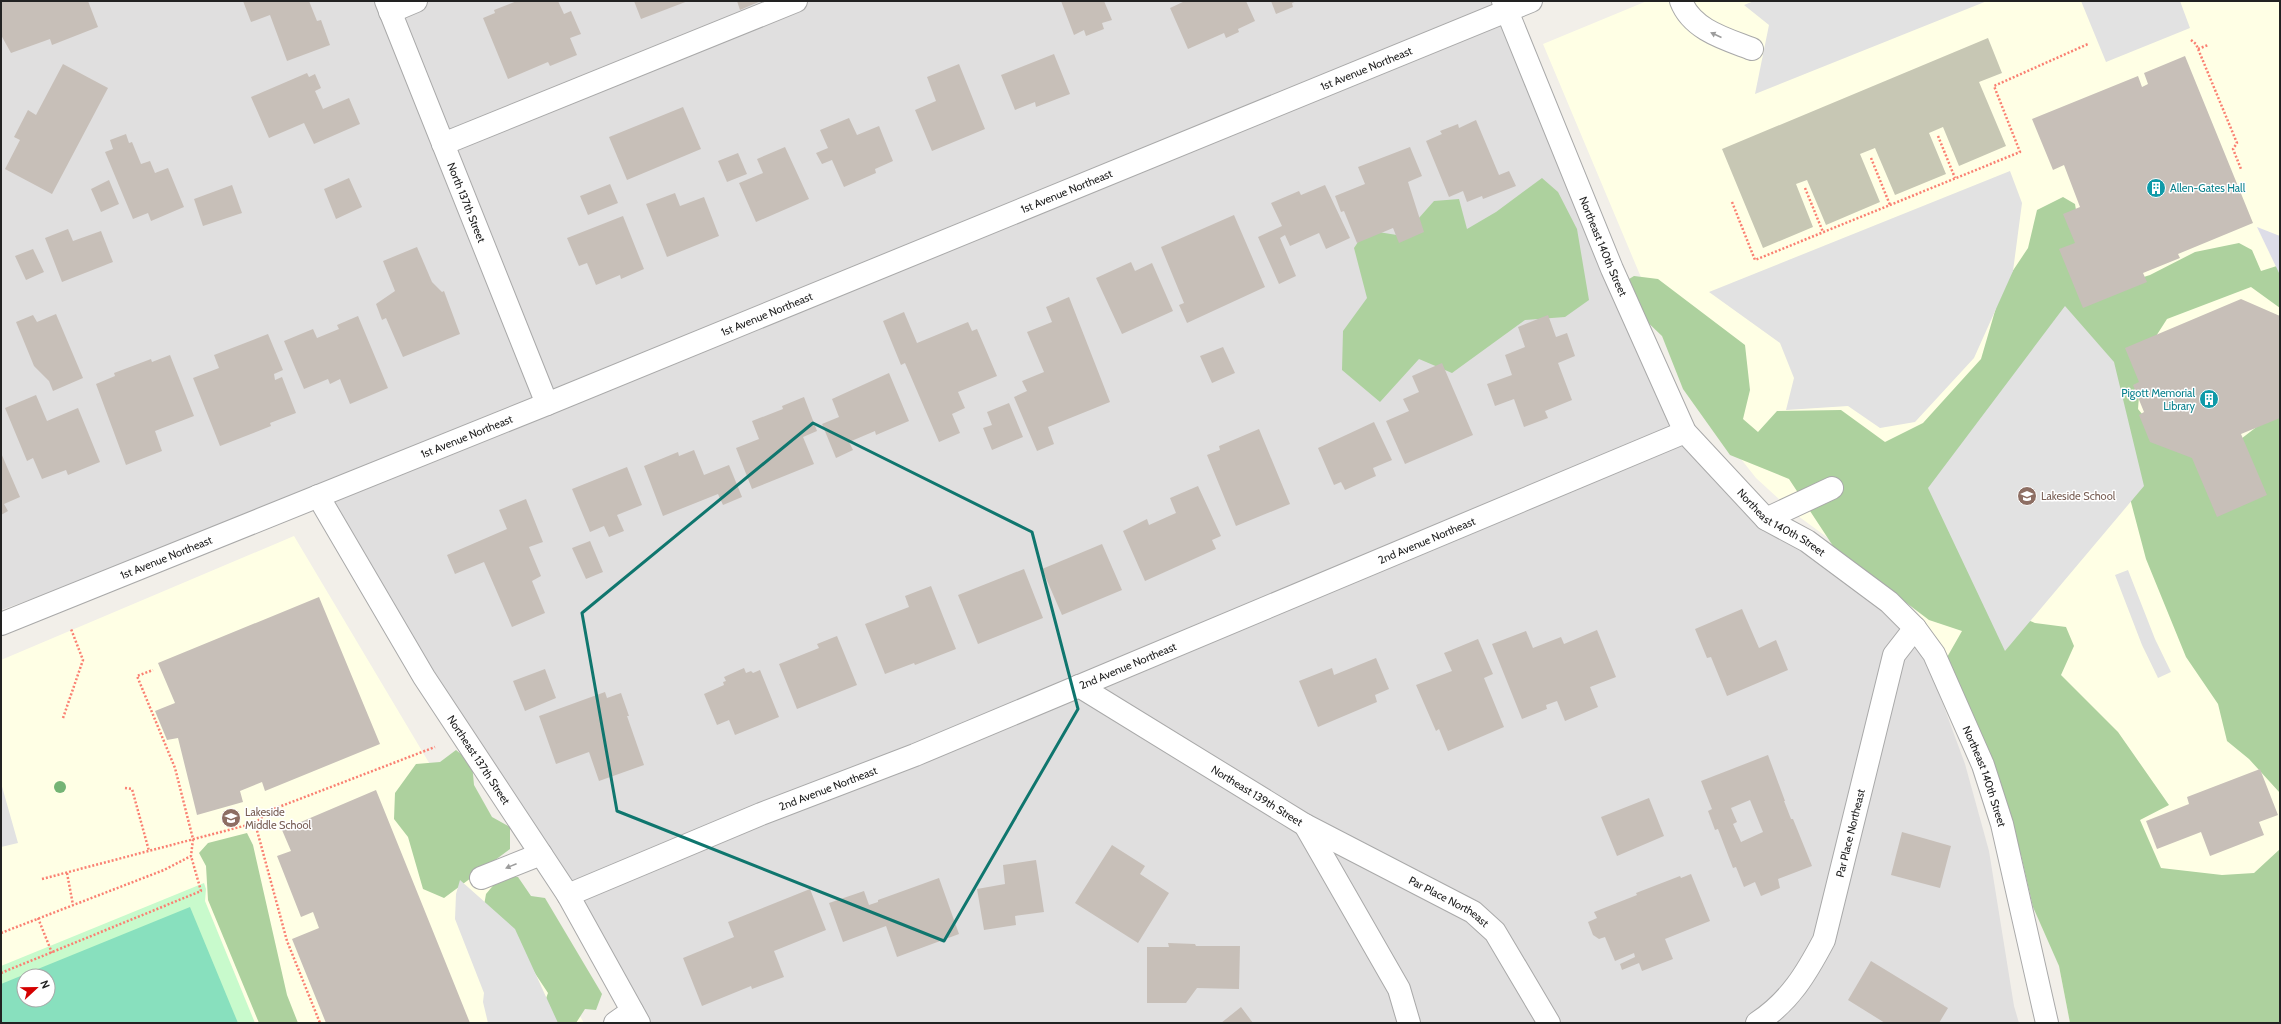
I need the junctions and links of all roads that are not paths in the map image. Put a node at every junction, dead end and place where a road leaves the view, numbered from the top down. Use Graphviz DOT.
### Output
graph roads {
  1 [pos="416,1"];
  2 [pos="796,1"];
  3 [pos="1531,1"];
  4 [pos="1681,1"];
  5 [pos="388,6"];
  6 [pos="1505,6"];
  7 [pos="1752,49"];
  8 [pos="443,144"];
  9 [pos="547,404"];
  10 [pos="1685,432"];
  11 [pos="1832,488"];
  12 [pos="318,496"];
  13 [pos="1766,519"];
  14 [pos="1,624"];
  15 [pos="1915,628"];
  16 [pos="1079,686"];
  17 [pos="1305,825"];
  18 [pos="541,854"];
  19 [pos="481,878"];
  20 [pos="568,895"];
  21 [pos="629,1019"];
  22 [pos="1409,1023"];
  23 [pos="1549,1023"];
  24 [pos="1758,1023"];
  25 [pos="2047,1023"];
  1 -- 5 [label="street"];
  2 -- 8 [label="street"];
  3 -- 6 [label="street, 1st Avenue Northeast"];
  7 -- 4 [label="street, one-way"];
  5 -- 8 [label="street, North 137th Street"];
  6 -- 9 [label="street, 1st Avenue Northeast"];
  6 -- 10 [label="street, Northeast 140th Street"];
  8 -- 9 [label="street, North 137th Street"];
  9 -- 12 [label="street, 1st Avenue Northeast"];
  10 -- 13 [label="street, Northeast 140th Street"];
  10 -- 16 [label="street, 2nd Avenue Northeast"];
  11 -- 13 [label="street"];
  12 -- 14 [label="street, 1st Avenue Northeast"];
  12 -- 18 [label="street, Northeast 137th Street"];
  13 -- 15 [label="street, Northeast 140th Street"];
  15 -- 24 [label="street, Par Place Northeast"];
  15 -- 25 [label="street, Northeast 140th Street"];
  16 -- 17 [label="street, Northeast 139th Street"];
  16 -- 20 [label="street, 2nd Avenue Northeast"];
  17 -- 22 [label="street, Northeast 139th Street"];
  17 -- 23 [label="street, Par Place Northeast"];
  18 -- 19 [label="street, one-way"];
  18 -- 20 [label="street, Northeast 137th Street"];
  20 -- 21 [label="street, Northeast 137th Street"];
}
